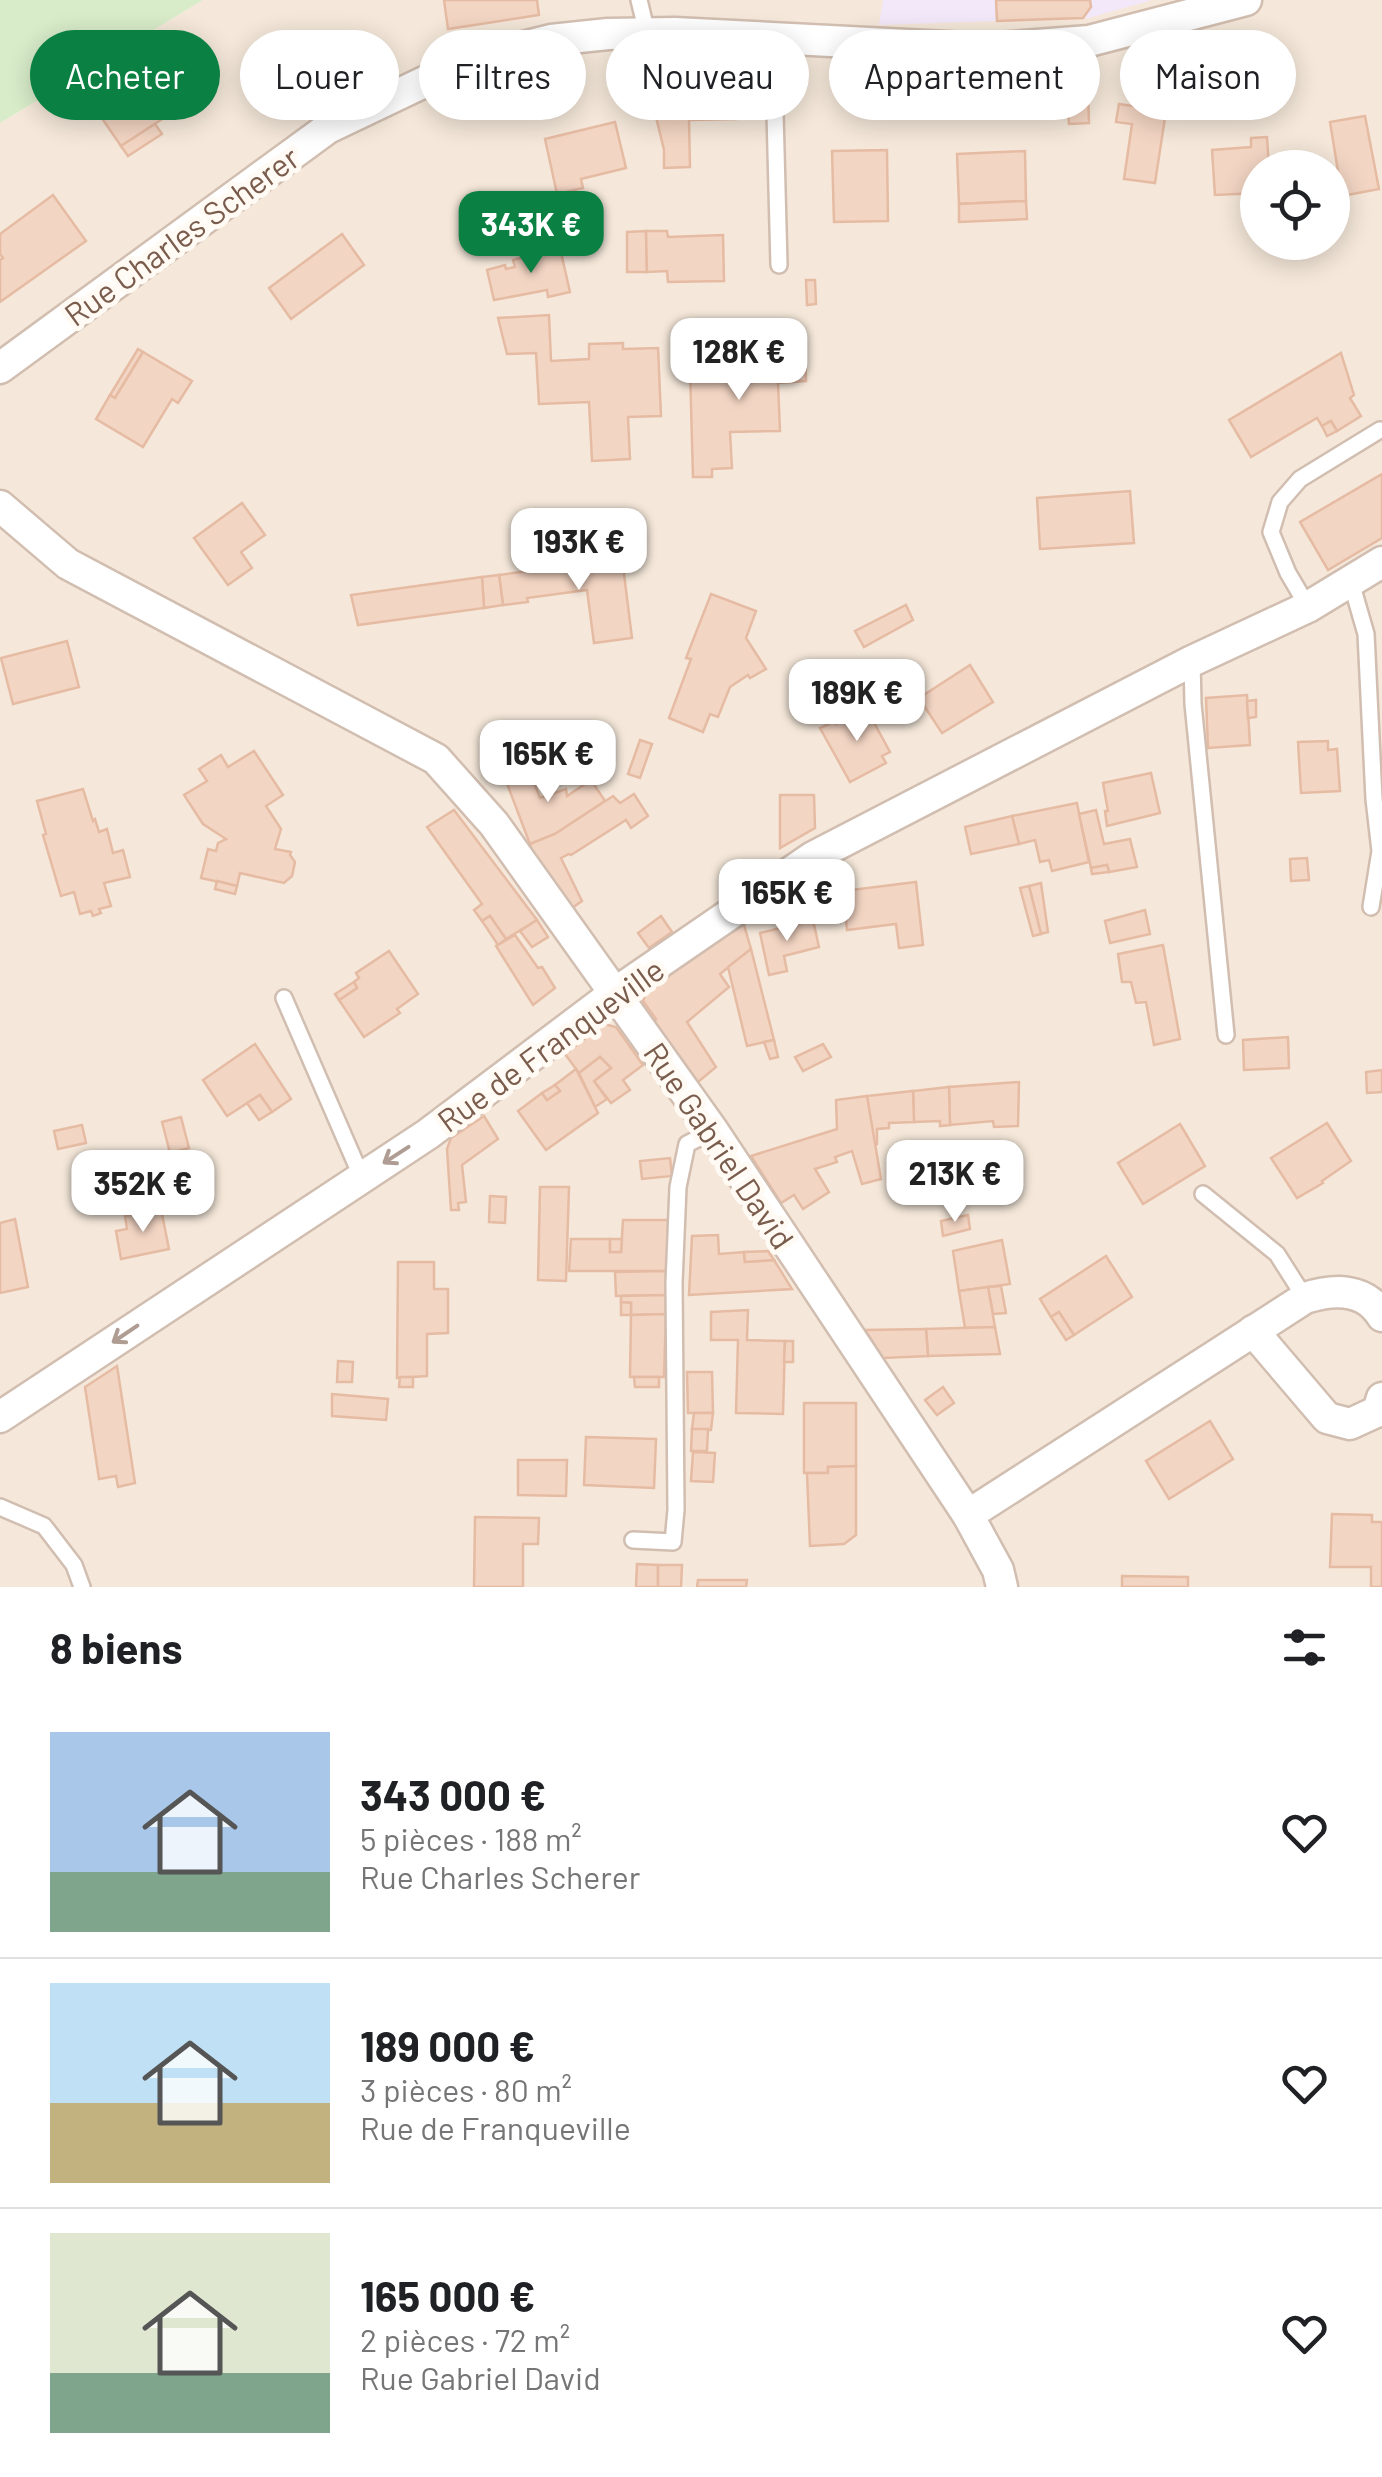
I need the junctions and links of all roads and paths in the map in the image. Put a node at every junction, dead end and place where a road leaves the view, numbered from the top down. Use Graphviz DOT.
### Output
graph roads {
  1 [pos="639,0"];
  2 [pos="1246,0"];
  3 [pos="646,30"];
  4 [pos="606,34"];
  5 [pos="809,39"];
  6 [pos="775,120"];
  7 [pos="779,265"];
  8 [pos="0,368"];
  9 [pos="1380,430"];
  10 [pos="0,506"];
  11 [pos="1382,562"];
  12 [pos="1351,582"];
  13 [pos="1308,607"];
  14 [pos="1192,661"];
  15 [pos="1371,907"];
  16 [pos="615,993"];
  17 [pos="284,998"];
  18 [pos="1226,1035"];
  19 [pos="713,1131"];
  20 [pos="362,1178"];
  21 [pos="1203,1194"];
  22 [pos="1305,1298"];
  23 [pos="1382,1316"];
  24 [pos="1252,1331"];
  25 [pos="1382,1398"];
  26 [pos="0,1417"];
  27 [pos="0,1507"];
  28 [pos="968,1515"];
  29 [pos="634,1540"];
  30 [pos="82,1587"];
  31 [pos="1002,1587"];
  1 -- 3 [label="lane"];
  2 -- 5 [label="street, Rue Charles Scherer"];
  4 -- 8 [label="street, Rue Charles Scherer"];
  6 -- 7 [label="lane"];
  9 -- 13 [label="lane"];
  10 -- 16 [label="street, Rue Gabriel David"];
  11 -- 12 [label="street, Rue de Franqueville"];
  12 -- 13 [label="street, Rue de Franqueville"];
  12 -- 15 [label="lane"];
  13 -- 14 [label="street, Rue de Franqueville"];
  14 -- 16 [label="street, Rue de Franqueville"];
  14 -- 18 [label="lane"];
  16 -- 19 [label="street, Rue Gabriel David"];
  16 -- 20 [label="street, Rue de Franqueville, one-way"];
  17 -- 20 [label="lane"];
  19 -- 28 [label="street, Rue Gabriel David"];
  19 -- 29 [label="lane"];
  20 -- 26 [label="street, Rue de Franqueville, one-way"];
  21 -- 22 [label="lane"];
  22 -- 23 [label="street"];
  22 -- 24 [label="street"];
  24 -- 25 [label="street"];
  24 -- 28 [label="street"];
  27 -- 30 [label="lane"];
  28 -- 31 [label="street, Rue Gabriel David"];
}
